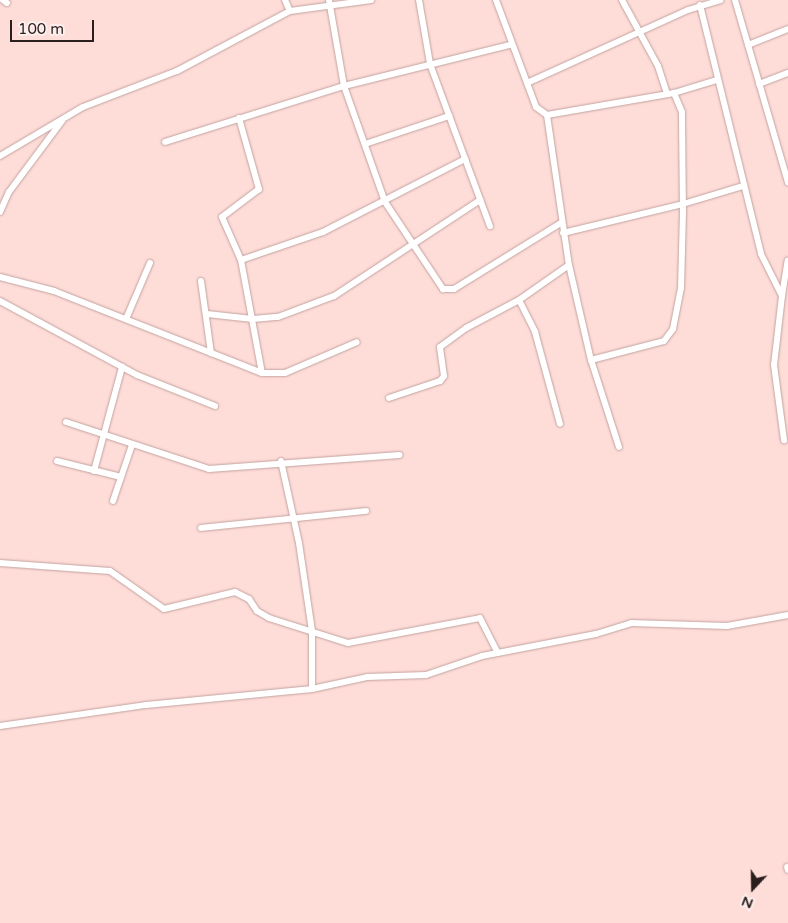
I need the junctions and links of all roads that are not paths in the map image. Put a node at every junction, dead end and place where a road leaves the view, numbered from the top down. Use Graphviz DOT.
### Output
graph roads {
  1 [pos="285,0"];
  2 [pos="371,0"];
  3 [pos="419,0"];
  4 [pos="496,0"];
  5 [pos="622,0"];
  6 [pos="720,0"];
  7 [pos="735,0"];
  8 [pos="330,3"];
  9 [pos="700,5"];
  10 [pos="290,11"];
  11 [pos="788,29"];
  12 [pos="641,32"];
  13 [pos="510,45"];
  14 [pos="748,45"];
  15 [pos="430,64"];
  16 [pos="788,73"];
  17 [pos="717,80"];
  18 [pos="527,83"];
  19 [pos="759,84"];
  20 [pos="344,86"];
  21 [pos="674,93"];
  22 [pos="666,94"];
  23 [pos="449,116"];
  24 [pos="547,116"];
  25 [pos="239,118"];
  26 [pos="62,121"];
  27 [pos="165,142"];
  28 [pos="365,144"];
  29 [pos="0,156"];
  30 [pos="465,159"];
  31 [pos="788,182"];
  32 [pos="743,186"];
  33 [pos="480,200"];
  34 [pos="385,202"];
  35 [pos="683,204"];
  36 [pos="0,212"];
  37 [pos="561,224"];
  38 [pos="490,226"];
  39 [pos="563,233"];
  40 [pos="413,244"];
  41 [pos="241,260"];
  42 [pos="788,260"];
  43 [pos="150,263"];
  44 [pos="569,265"];
  45 [pos="0,277"];
  46 [pos="201,281"];
  47 [pos="782,296"];
  48 [pos="519,300"];
  49 [pos="0,301"];
  50 [pos="207,314"];
  51 [pos="126,319"];
  52 [pos="253,319"];
  53 [pos="788,325"];
  54 [pos="780,329"];
  55 [pos="358,342"];
  56 [pos="211,353"];
  57 [pos="591,360"];
  58 [pos="122,367"];
  59 [pos="262,373"];
  60 [pos="389,398"];
  61 [pos="788,403"];
  62 [pos="780,404"];
  63 [pos="215,406"];
  64 [pos="66,422"];
  65 [pos="560,424"];
  66 [pos="104,434"];
  67 [pos="784,440"];
  68 [pos="132,445"];
  69 [pos="619,447"];
  70 [pos="399,455"];
  71 [pos="58,461"];
  72 [pos="281,461"];
  73 [pos="94,471"];
  74 [pos="121,477"];
  75 [pos="113,501"];
  76 [pos="366,511"];
  77 [pos="294,519"];
  78 [pos="201,528"];
  79 [pos="0,563"];
  80 [pos="788,615"];
  81 [pos="312,631"];
  82 [pos="498,653"];
  83 [pos="312,688"];
  84 [pos="0,726"];
  1 -- 10 [label="street"];
  2 -- 8 [label="street"];
  3 -- 15 [label="street"];
  4 -- 13 [label="street"];
  5 -- 12 [label="street"];
  6 -- 9 [label="street"];
  7 -- 14 [label="street"];
  8 -- 10 [label="street"];
  8 -- 20 [label="street"];
  9 -- 12 [label="street"];
  9 -- 17 [label="street"];
  10 -- 26 [label="street"];
  11 -- 14 [label="street"];
  12 -- 18 [label="street"];
  12 -- 22 [label="street"];
  13 -- 15 [label="street"];
  13 -- 18 [label="street"];
  14 -- 19 [label="street"];
  15 -- 20 [label="street"];
  15 -- 23 [label="street"];
  16 -- 19 [label="street"];
  17 -- 21 [label="street"];
  17 -- 32 [label="street"];
  18 -- 24 [label="street"];
  19 -- 31 [label="street"];
  20 -- 25 [label="street"];
  20 -- 28 [label="street"];
  21 -- 22 [label="street"];
  21 -- 35 [label="street"];
  22 -- 24 [label="street"];
  23 -- 28 [label="street"];
  23 -- 30 [label="street"];
  24 -- 37 [label="street"];
  25 -- 27 [label="street"];
  25 -- 41 [label="street"];
  26 -- 29 [label="street"];
  26 -- 36 [label="street"];
  28 -- 34 [label="street"];
  30 -- 33 [label="street"];
  30 -- 34 [label="street"];
  32 -- 35 [label="street"];
  32 -- 47 [label="street"];
  33 -- 38 [label="street"];
  33 -- 40 [label="street"];
  34 -- 40 [label="street"];
  34 -- 41 [label="street"];
  35 -- 39 [label="street"];
  35 -- 57 [label="street"];
  37 -- 39 [label="street"];
  37 -- 40 [label="street"];
  39 -- 44 [label="street"];
  40 -- 52 [label="street"];
  41 -- 52 [label="street"];
  42 -- 47 [label="street"];
  43 -- 51 [label="street"];
  44 -- 48 [label="street"];
  44 -- 57 [label="street"];
  45 -- 51 [label="street"];
  46 -- 50 [label="street"];
  47 -- 54 [label="street"];
  48 -- 60 [label="street"];
  48 -- 65 [label="street"];
  49 -- 58 [label="street"];
  50 -- 52 [label="street"];
  50 -- 56 [label="street"];
  51 -- 56 [label="street"];
  52 -- 59 [label="street"];
  53 -- 54 [label="street"];
  54 -- 62 [label="street"];
  55 -- 59 [label="street"];
  56 -- 59 [label="street"];
  57 -- 69 [label="street"];
  58 -- 63 [label="street"];
  58 -- 66 [label="street"];
  61 -- 62 [label="street"];
  62 -- 67 [label="street"];
  64 -- 66 [label="street"];
  66 -- 68 [label="street"];
  66 -- 73 [label="street"];
  68 -- 72 [label="street"];
  68 -- 74 [label="street"];
  70 -- 72 [label="street"];
  71 -- 73 [label="street"];
  72 -- 77 [label="street"];
  73 -- 74 [label="street"];
  74 -- 75 [label="street"];
  76 -- 77 [label="street"];
  77 -- 78 [label="street"];
  77 -- 81 [label="street"];
  79 -- 81 [label="street"];
  80 -- 82 [label="street"];
  81 -- 82 [label="street"];
  81 -- 83 [label="street"];
  82 -- 83 [label="street"];
  83 -- 84 [label="street"];
}
